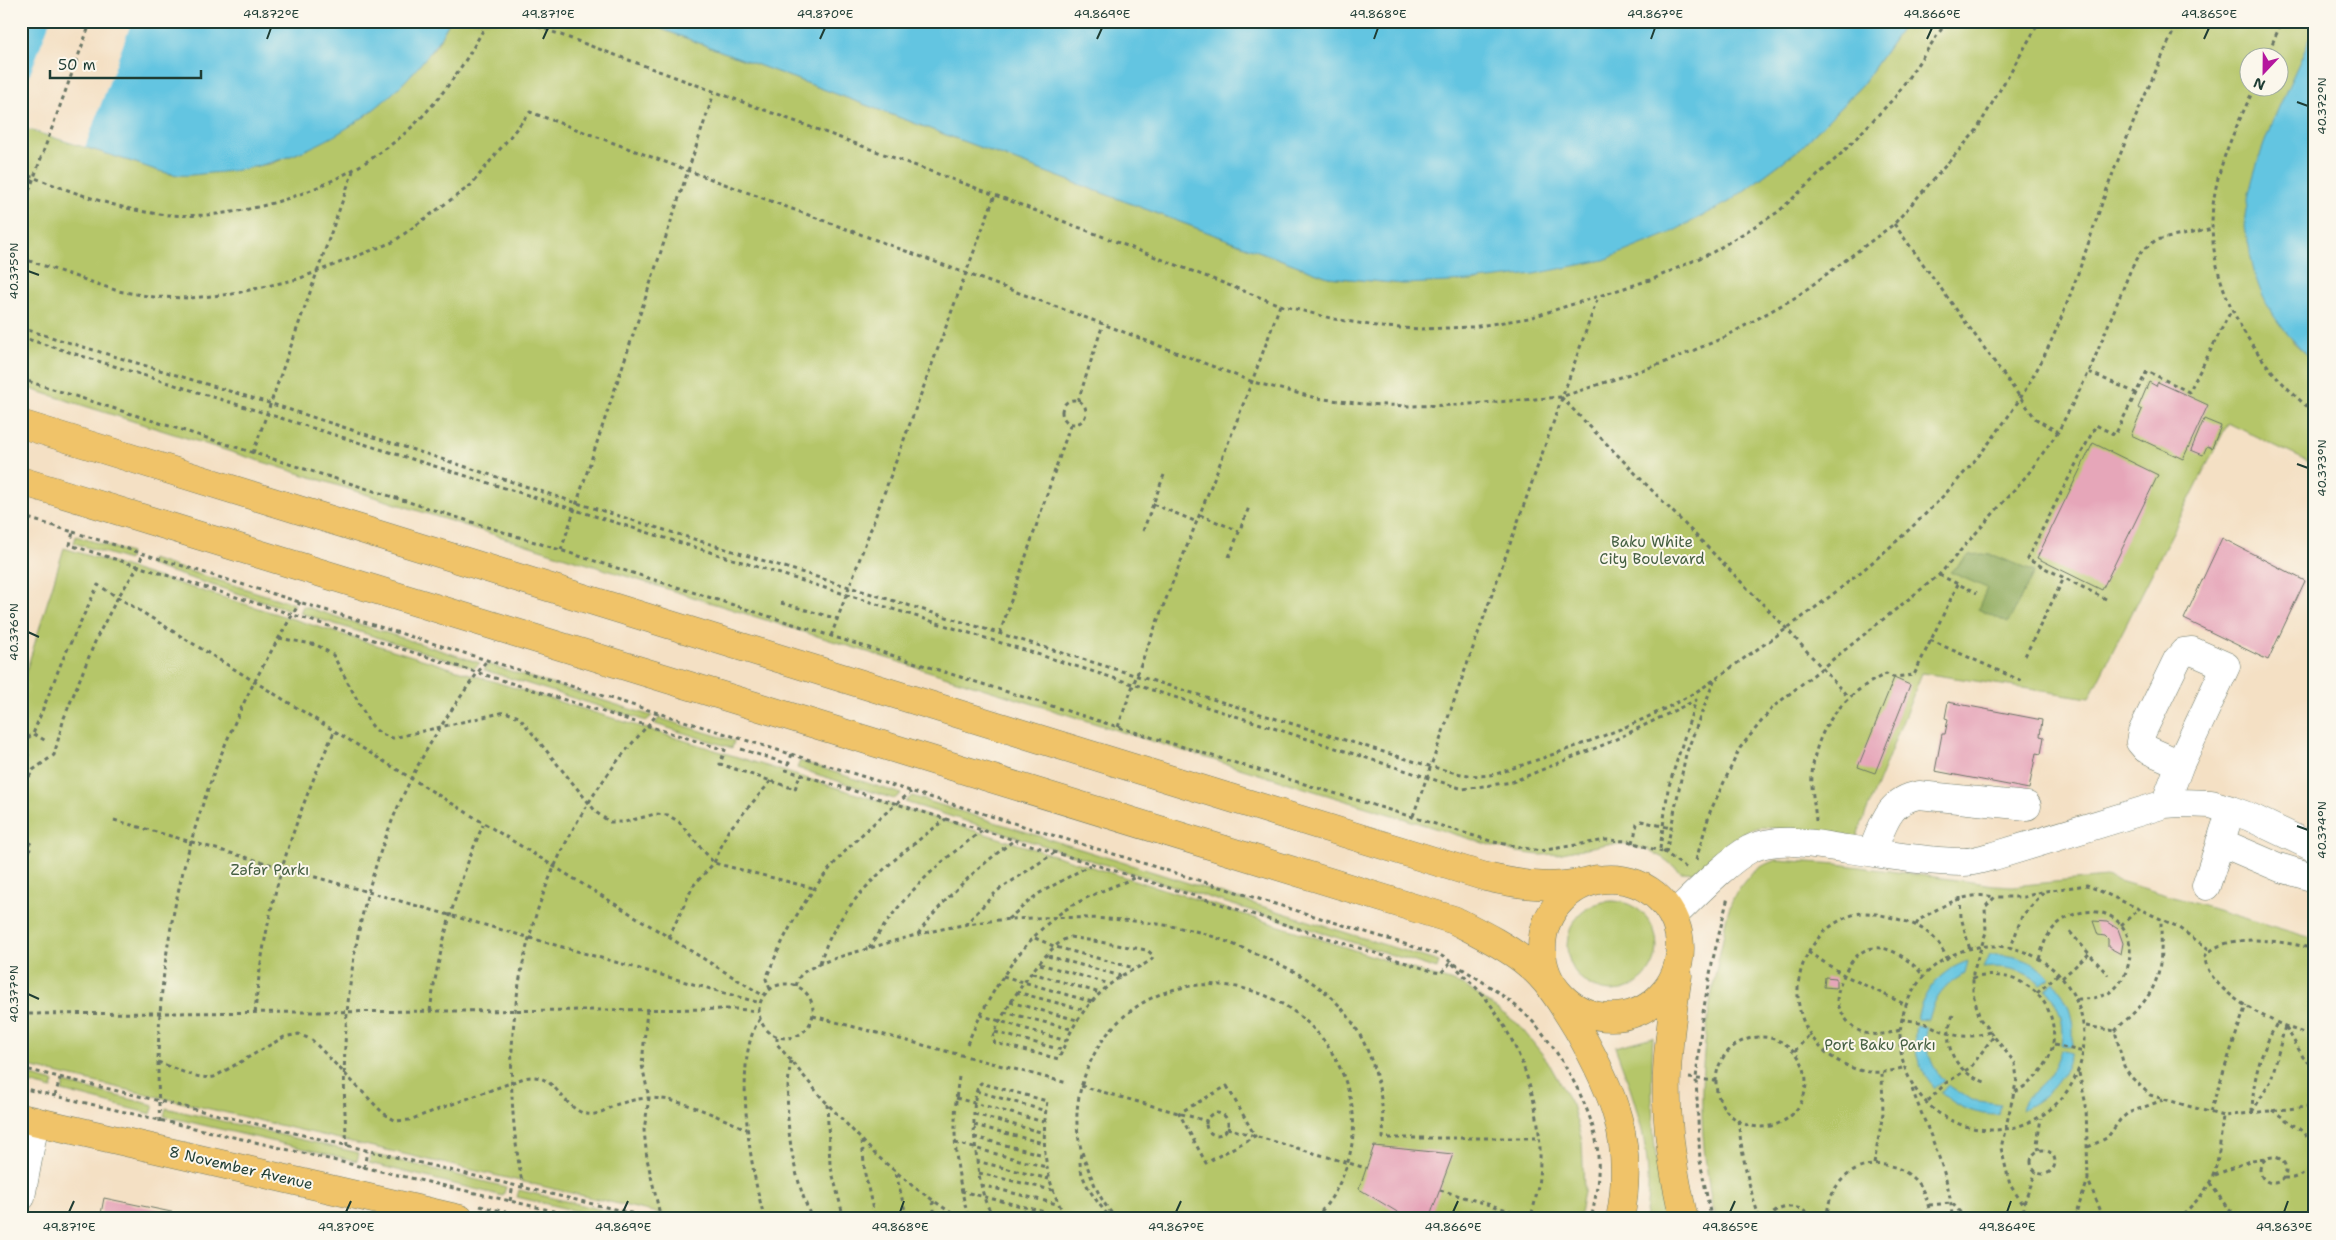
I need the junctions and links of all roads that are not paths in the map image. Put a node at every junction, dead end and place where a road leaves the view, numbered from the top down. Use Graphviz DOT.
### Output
graph roads {
  1 [pos="21,424"];
  2 [pos="21,481"];
  3 [pos="2180,764"];
  4 [pos="2225,801"];
  5 [pos="2165,804"];
  6 [pos="2027,806"];
  7 [pos="2220,842"];
  8 [pos="2315,848"];
  9 [pos="1872,852"];
  10 [pos="2315,878"];
  11 [pos="1597,879"];
  12 [pos="2206,886"];
  13 [pos="1672,916"];
  14 [pos="1680,959"];
  15 [pos="1555,991"];
  16 [pos="28,1119"];
  17 [pos="25,1155"];
  18 [pos="21,1197"];
  19 [pos="389,1210"];
  20 [pos="460,1219"];
  21 [pos="1620,1219"];
  22 [pos="1684,1219"];
  1 -- 11 [label="main road"];
  2 -- 15 [label="main road"];
  3 -- 5 [label="street"];
  4 -- 5 [label="street"];
  4 -- 7 [label="street"];
  4 -- 8 [label="street"];
  5 -- 9 [label="street"];
  6 -- 9 [label="street"];
  7 -- 10 [label="street"];
  7 -- 12 [label="street"];
  9 -- 13 [label="street"];
  11 -- 13 [label="main road"];
  11 -- 15 [label="main road"];
  13 -- 14 [label="main road"];
  14 -- 15 [label="main road"];
  14 -- 22 [label="main road"];
  15 -- 21 [label="main road"];
  16 -- 17 [label="street"];
  16 -- 19 [label="main road, 8 November Avenue"];
  17 -- 18 [label="street"];
  19 -- 20 [label="main road, 8 November Avenue"];
}
